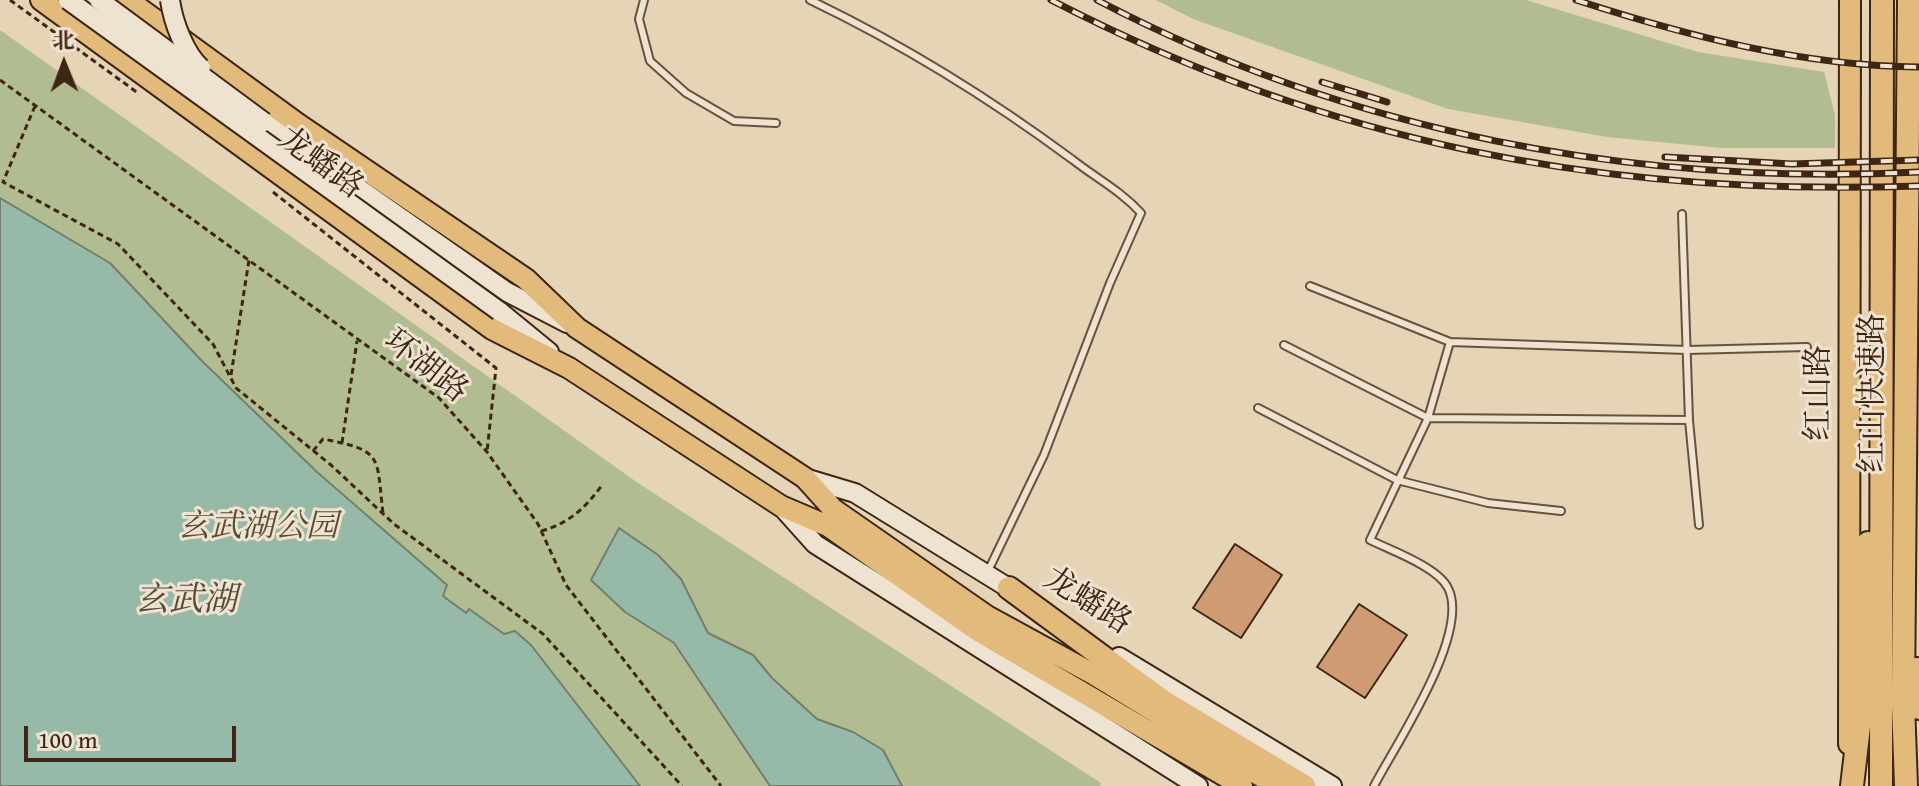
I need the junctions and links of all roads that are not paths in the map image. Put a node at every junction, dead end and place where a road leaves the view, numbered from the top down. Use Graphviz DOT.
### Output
graph roads {
  1 [pos="41,0"];
  2 [pos="68,0"];
  3 [pos="99,0"];
  4 [pos="128,0"];
  5 [pos="170,0"];
  6 [pos="644,0"];
  7 [pos="810,0"];
  8 [pos="1850,0"];
  9 [pos="1882,0"];
  10 [pos="1909,0"];
  11 [pos="264,122"];
  12 [pos="776,123"];
  13 [pos="1682,214"];
  14 [pos="1310,286"];
  15 [pos="577,328"];
  16 [pos="1450,342"];
  17 [pos="1284,345"];
  18 [pos="1807,347"];
  19 [pos="1687,350"];
  20 [pos="569,368"];
  21 [pos="1258,408"];
  22 [pos="1428,418"];
  23 [pos="1689,420"];
  24 [pos="1879,450"];
  25 [pos="805,478"];
  26 [pos="1397,480"];
  27 [pos="781,506"];
  28 [pos="1561,511"];
  29 [pos="831,518"];
  30 [pos="1699,525"];
  31 [pos="986,574"];
  32 [pos="1009,588"];
  33 [pos="1911,705"];
  34 [pos="1198,786"];
  35 [pos="1242,786"];
  36 [pos="1277,786"];
  37 [pos="1304,786"];
  38 [pos="1332,786"];
  39 [pos="1374,786"];
  40 [pos="1850,786"];
  41 [pos="1881,786"];
  42 [pos="1906,786"];
  1 -- 20 [label="main road, 龙蟠路"];
  2 -- 20 [label="main road, 龙蟠路, bridge"];
  3 -- 11 [label="main road, 龙蟠路, bridge"];
  4 -- 15 [label="main road, 龙蟠路"];
  5 -- 11 [label="main road, bridge"];
  6 -- 12 [label="lane"];
  7 -- 31 [label="lane"];
  8 -- 40 [label="main road, 红山路"];
  9 -- 24 [label="highway, 红山快速路"];
  10 -- 33 [label="highway, 红山快速路"];
  11 -- 15 [label="main road, 龙蟠路"];
  13 -- 19 [label="lane"];
  14 -- 16 [label="lane"];
  15 -- 25 [label="main road, 龙蟠路"];
  16 -- 19 [label="lane"];
  16 -- 22 [label="lane"];
  17 -- 22 [label="lane"];
  18 -- 19 [label="lane"];
  19 -- 23 [label="lane"];
  20 -- 27 [label="main road, 龙蟠路"];
  21 -- 26 [label="lane"];
  22 -- 23 [label="lane"];
  22 -- 26 [label="lane"];
  23 -- 30 [label="lane"];
  24 -- 40 [label="highway"];
  24 -- 41 [label="highway, 红山快速路"];
  25 -- 29 [label="main road, 龙蟠路"];
  25 -- 31 [label="main road, 龙蟠路"];
  26 -- 28 [label="lane"];
  26 -- 39 [label="lane"];
  27 -- 29 [label="main road, 龙蟠路"];
  27 -- 34 [label="main road, 龙蟠路"];
  29 -- 35 [label="main road, 龙蟠路"];
  29 -- 36 [label="main road, 龙蟠路"];
  31 -- 32 [label="main road, 龙蟠路"];
  32 -- 37 [label="highway"];
  32 -- 38 [label="main road, 龙蟠路"];
  33 -- 42 [label="highway, 红山快速路"];
}
